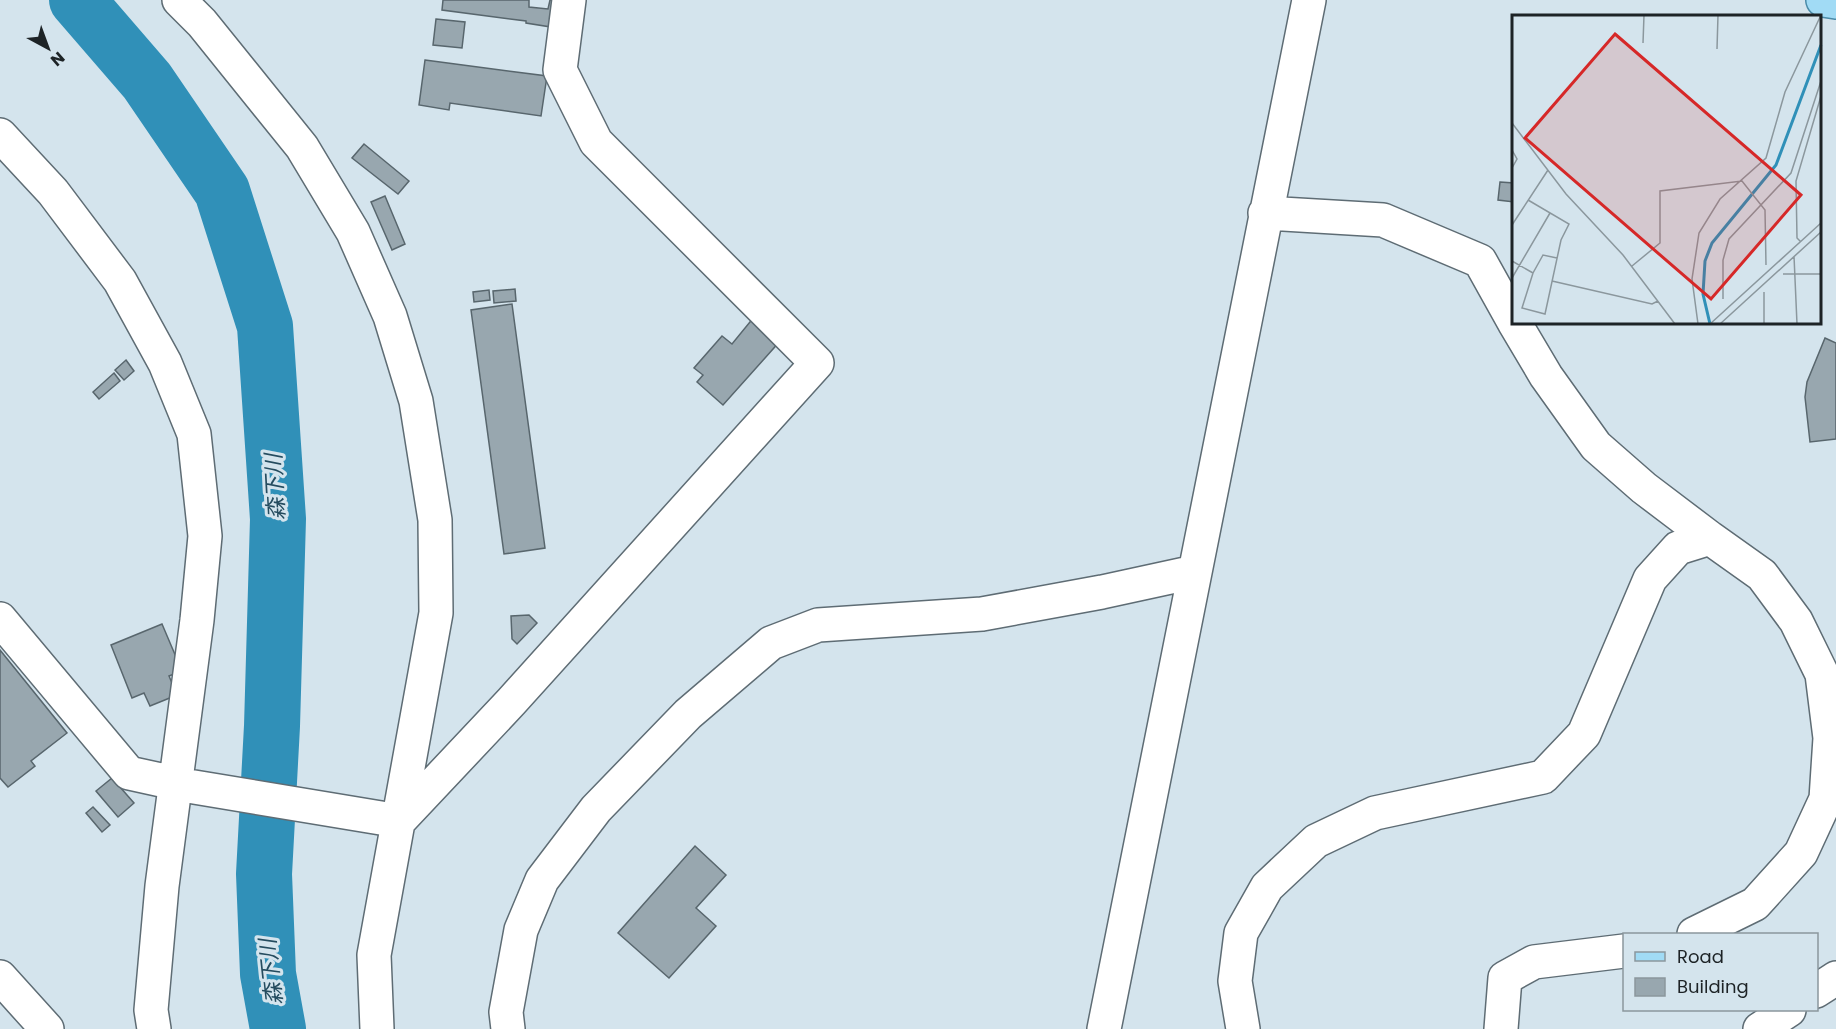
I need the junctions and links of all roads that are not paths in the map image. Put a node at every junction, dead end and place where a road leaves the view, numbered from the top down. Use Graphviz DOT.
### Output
graph roads {
  1 [pos="179,0"];
  2 [pos="569,0"];
  3 [pos="1309,0"];
  4 [pos="1823,0"];
  5 [pos="1836,2"];
  6 [pos="0,135"];
  7 [pos="1265,213"];
  8 [pos="1512,318"];
  9 [pos="1515,324"];
  10 [pos="1710,538"];
  11 [pos="1194,572"];
  12 [pos="0,619"];
  13 [pos="182,785"];
  14 [pos="390,819"];
  15 [pos="1696,933"];
  16 [pos="1623,951"];
  17 [pos="0,977"];
  18 [pos="1836,978"];
  19 [pos="1818,990"];
  20 [pos="1787,1011"];
  21 [pos="47,1029"];
  22 [pos="154,1029"];
  23 [pos="377,1029"];
  24 [pos="508,1029"];
  25 [pos="1104,1029"];
  26 [pos="1243,1029"];
  27 [pos="1501,1029"];
  28 [pos="1760,1029"];
  1 -- 14 [label="street"];
  2 -- 14 [label="street"];
  3 -- 7 [label="street"];
  4 -- 5 [label="main road"];
  6 -- 13 [label="street"];
  7 -- 8 [label="street"];
  7 -- 11 [label="street"];
  9 -- 10 [label="street"];
  10 -- 15 [label="street"];
  10 -- 26 [label="street"];
  11 -- 24 [label="street"];
  11 -- 25 [label="street"];
  12 -- 13 [label="street"];
  13 -- 14 [label="street"];
  13 -- 22 [label="street"];
  14 -- 23 [label="street"];
  16 -- 27 [label="street"];
  17 -- 21 [label="street"];
  18 -- 19 [label="street"];
  20 -- 28 [label="street"];
}
